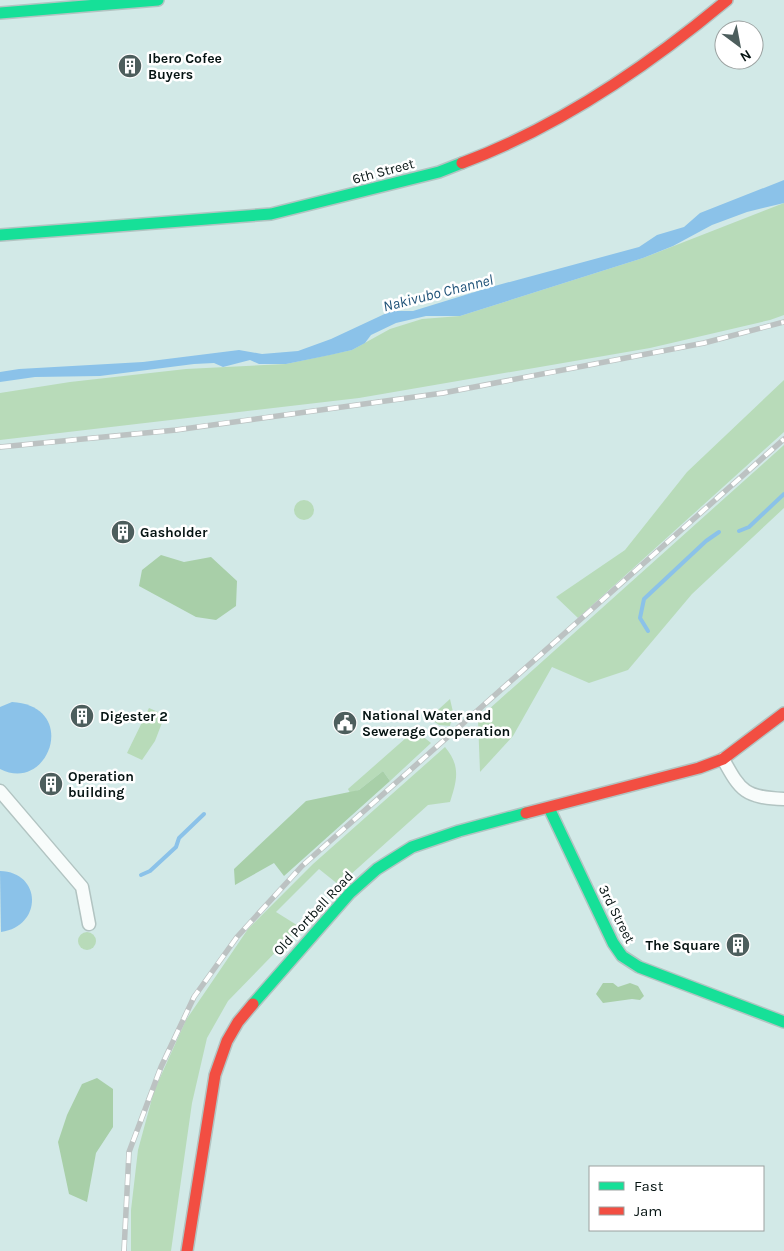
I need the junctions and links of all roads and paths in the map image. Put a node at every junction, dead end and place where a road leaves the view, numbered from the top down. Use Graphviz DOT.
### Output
graph roads {
  1 [pos="158,0"];
  2 [pos="727,0"];
  3 [pos="0,13"];
  4 [pos="0,236"];
  5 [pos="784,713"];
  6 [pos="723,759"];
  7 [pos="0,791"];
  8 [pos="784,799"];
  9 [pos="549,808"];
  10 [pos="89,924"];
  11 [pos="784,1022"];
  12 [pos="187,1251"];
  1 -- 3 [label="street"];
  2 -- 4 [label="street, 6th Street"];
  5 -- 6 [label="street, Old Portbell Road"];
  6 -- 8 [label="street"];
  6 -- 9 [label="street, Old Portbell Road"];
  7 -- 10 [label="street"];
  9 -- 11 [label="street, 3rd Street"];
  9 -- 12 [label="street, Old Portbell Road"];
}
